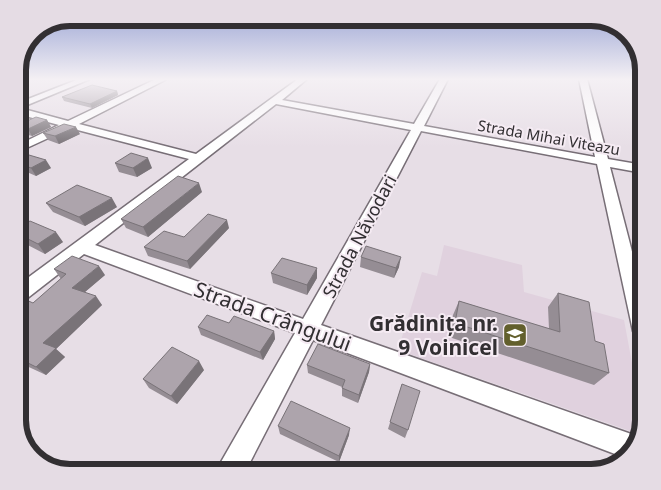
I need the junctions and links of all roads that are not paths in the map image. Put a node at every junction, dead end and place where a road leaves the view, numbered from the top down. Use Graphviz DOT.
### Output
graph roads {
  1 [pos="115,102"];
  2 [pos="272,102"];
  3 [pos="278,102"];
  4 [pos="432,102"];
  5 [pos="589,102"];
  6 [pos="26,113"];
  7 [pos="70,124"];
  8 [pos="418,128"];
  9 [pos="26,145"];
  10 [pos="198,158"];
  11 [pos="603,162"];
  12 [pos="635,167"];
  13 [pos="82,247"];
  14 [pos="26,289"];
  15 [pos="635,294"];
  16 [pos="309,329"];
  17 [pos="627,445"];
  18 [pos="236,464"];
  1 -- 7 [label="street"];
  2 -- 10 [label="street"];
  3 -- 8 [label="street, Strada Mihai Viteazu"];
  4 -- 8 [label="street, Strada Năvodari"];
  5 -- 11 [label="street"];
  6 -- 7 [label="street"];
  7 -- 9 [label="street"];
  7 -- 10 [label="street"];
  8 -- 11 [label="street, Strada Mihai Viteazu"];
  8 -- 16 [label="street, Strada Năvodari"];
  10 -- 13 [label="street"];
  11 -- 12 [label="street, Strada Mihai Viteazu"];
  11 -- 15 [label="street"];
  13 -- 14 [label="street"];
  13 -- 16 [label="street, Strada Crângului"];
  16 -- 17 [label="street, Strada Crângului"];
  16 -- 18 [label="street, Strada Năvodari"];
}
